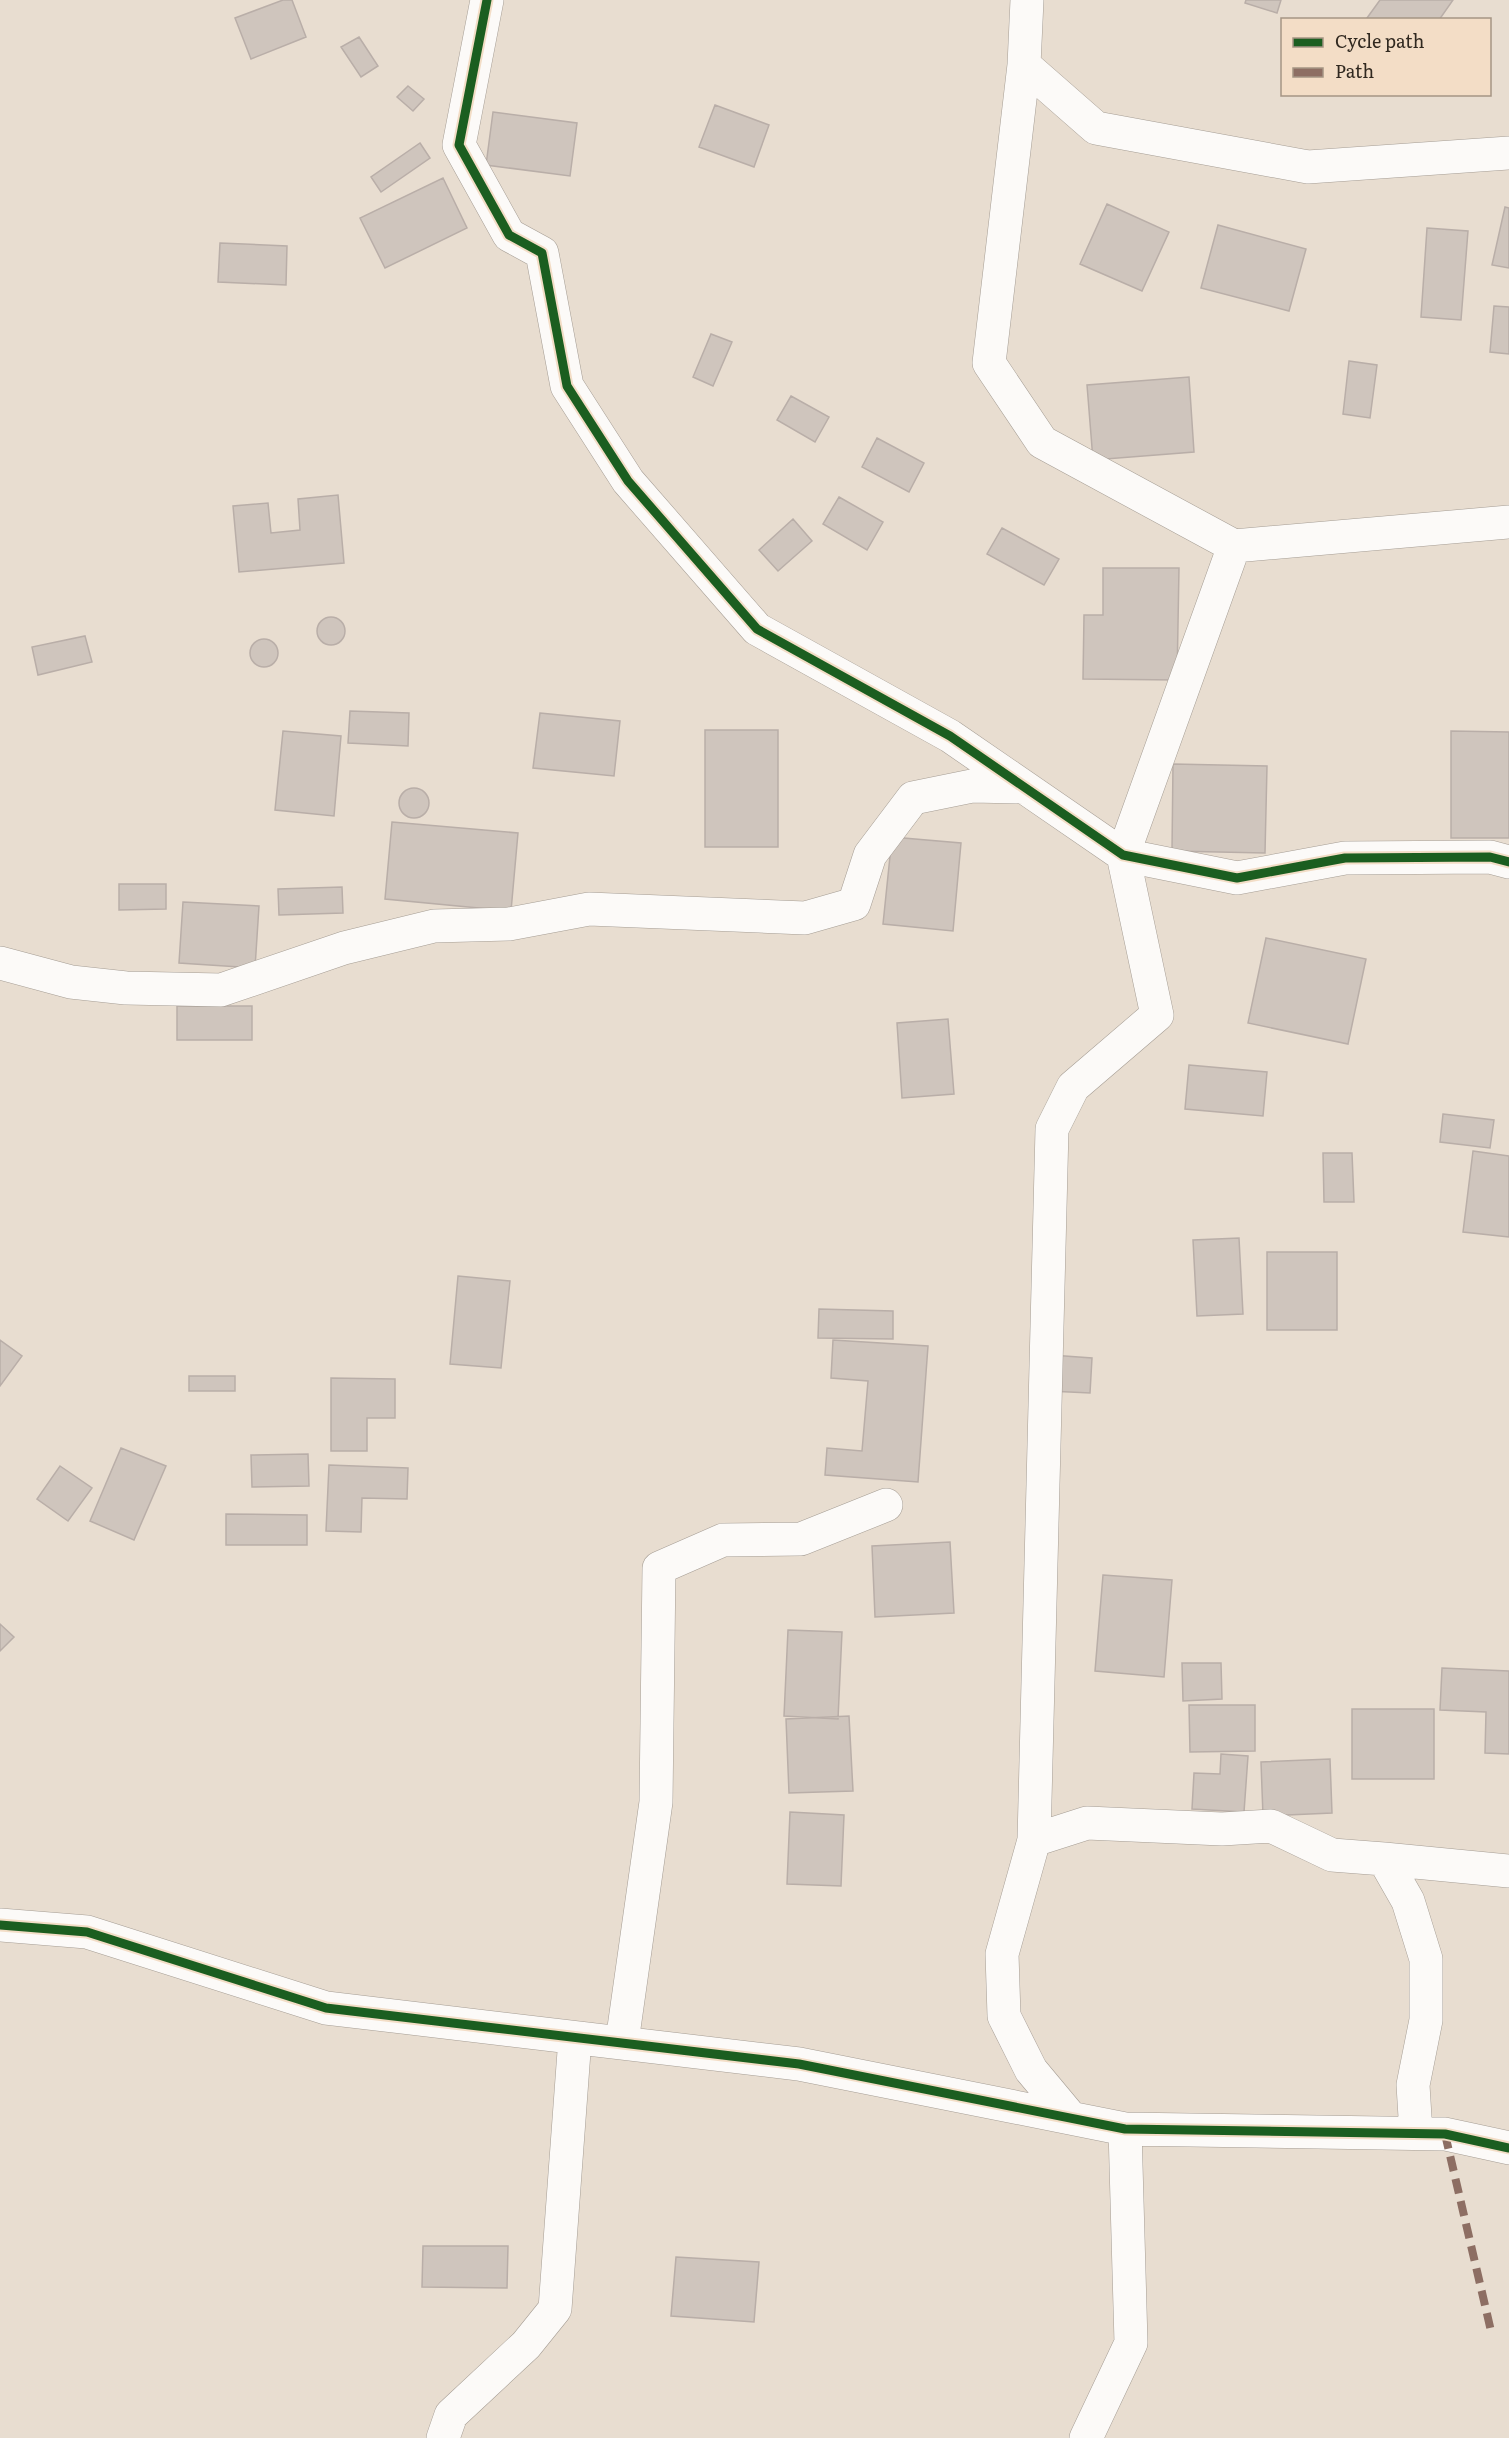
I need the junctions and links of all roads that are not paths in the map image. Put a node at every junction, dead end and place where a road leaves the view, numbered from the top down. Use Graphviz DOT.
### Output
graph roads {
  1 [pos="487,0"];
  2 [pos="1027,0"];
  3 [pos="1024,65"];
  4 [pos="1509,153"];
  5 [pos="1509,522"];
  6 [pos="1234,546"];
  7 [pos="1023,787"];
  8 [pos="1123,855"];
  9 [pos="1509,862"];
  10 [pos="0,963"];
  11 [pos="886,1505"];
  12 [pos="1034,1840"];
  13 [pos="1384,1859"];
  14 [pos="1509,1871"];
  15 [pos="0,1925"];
  16 [pos="575,2038"];
  17 [pos="622,2042"];
  18 [pos="1071,2118"];
  19 [pos="1125,2129"];
  20 [pos="1416,2133"];
  21 [pos="1509,2148"];
  22 [pos="443,2438"];
  23 [pos="1086,2438"];
  1 -- 7 [label="street"];
  2 -- 3 [label="street"];
  3 -- 4 [label="street"];
  3 -- 6 [label="street"];
  5 -- 6 [label="street"];
  6 -- 8 [label="street"];
  7 -- 8 [label="street"];
  7 -- 10 [label="street"];
  8 -- 9 [label="street"];
  8 -- 12 [label="street"];
  11 -- 17 [label="street"];
  12 -- 13 [label="street"];
  12 -- 18 [label="street"];
  13 -- 14 [label="street"];
  13 -- 20 [label="street"];
  15 -- 16 [label="street"];
  16 -- 17 [label="street"];
  16 -- 22 [label="street"];
  17 -- 18 [label="street"];
  18 -- 19 [label="street"];
  19 -- 20 [label="street"];
  19 -- 23 [label="street"];
  20 -- 21 [label="street"];
}
